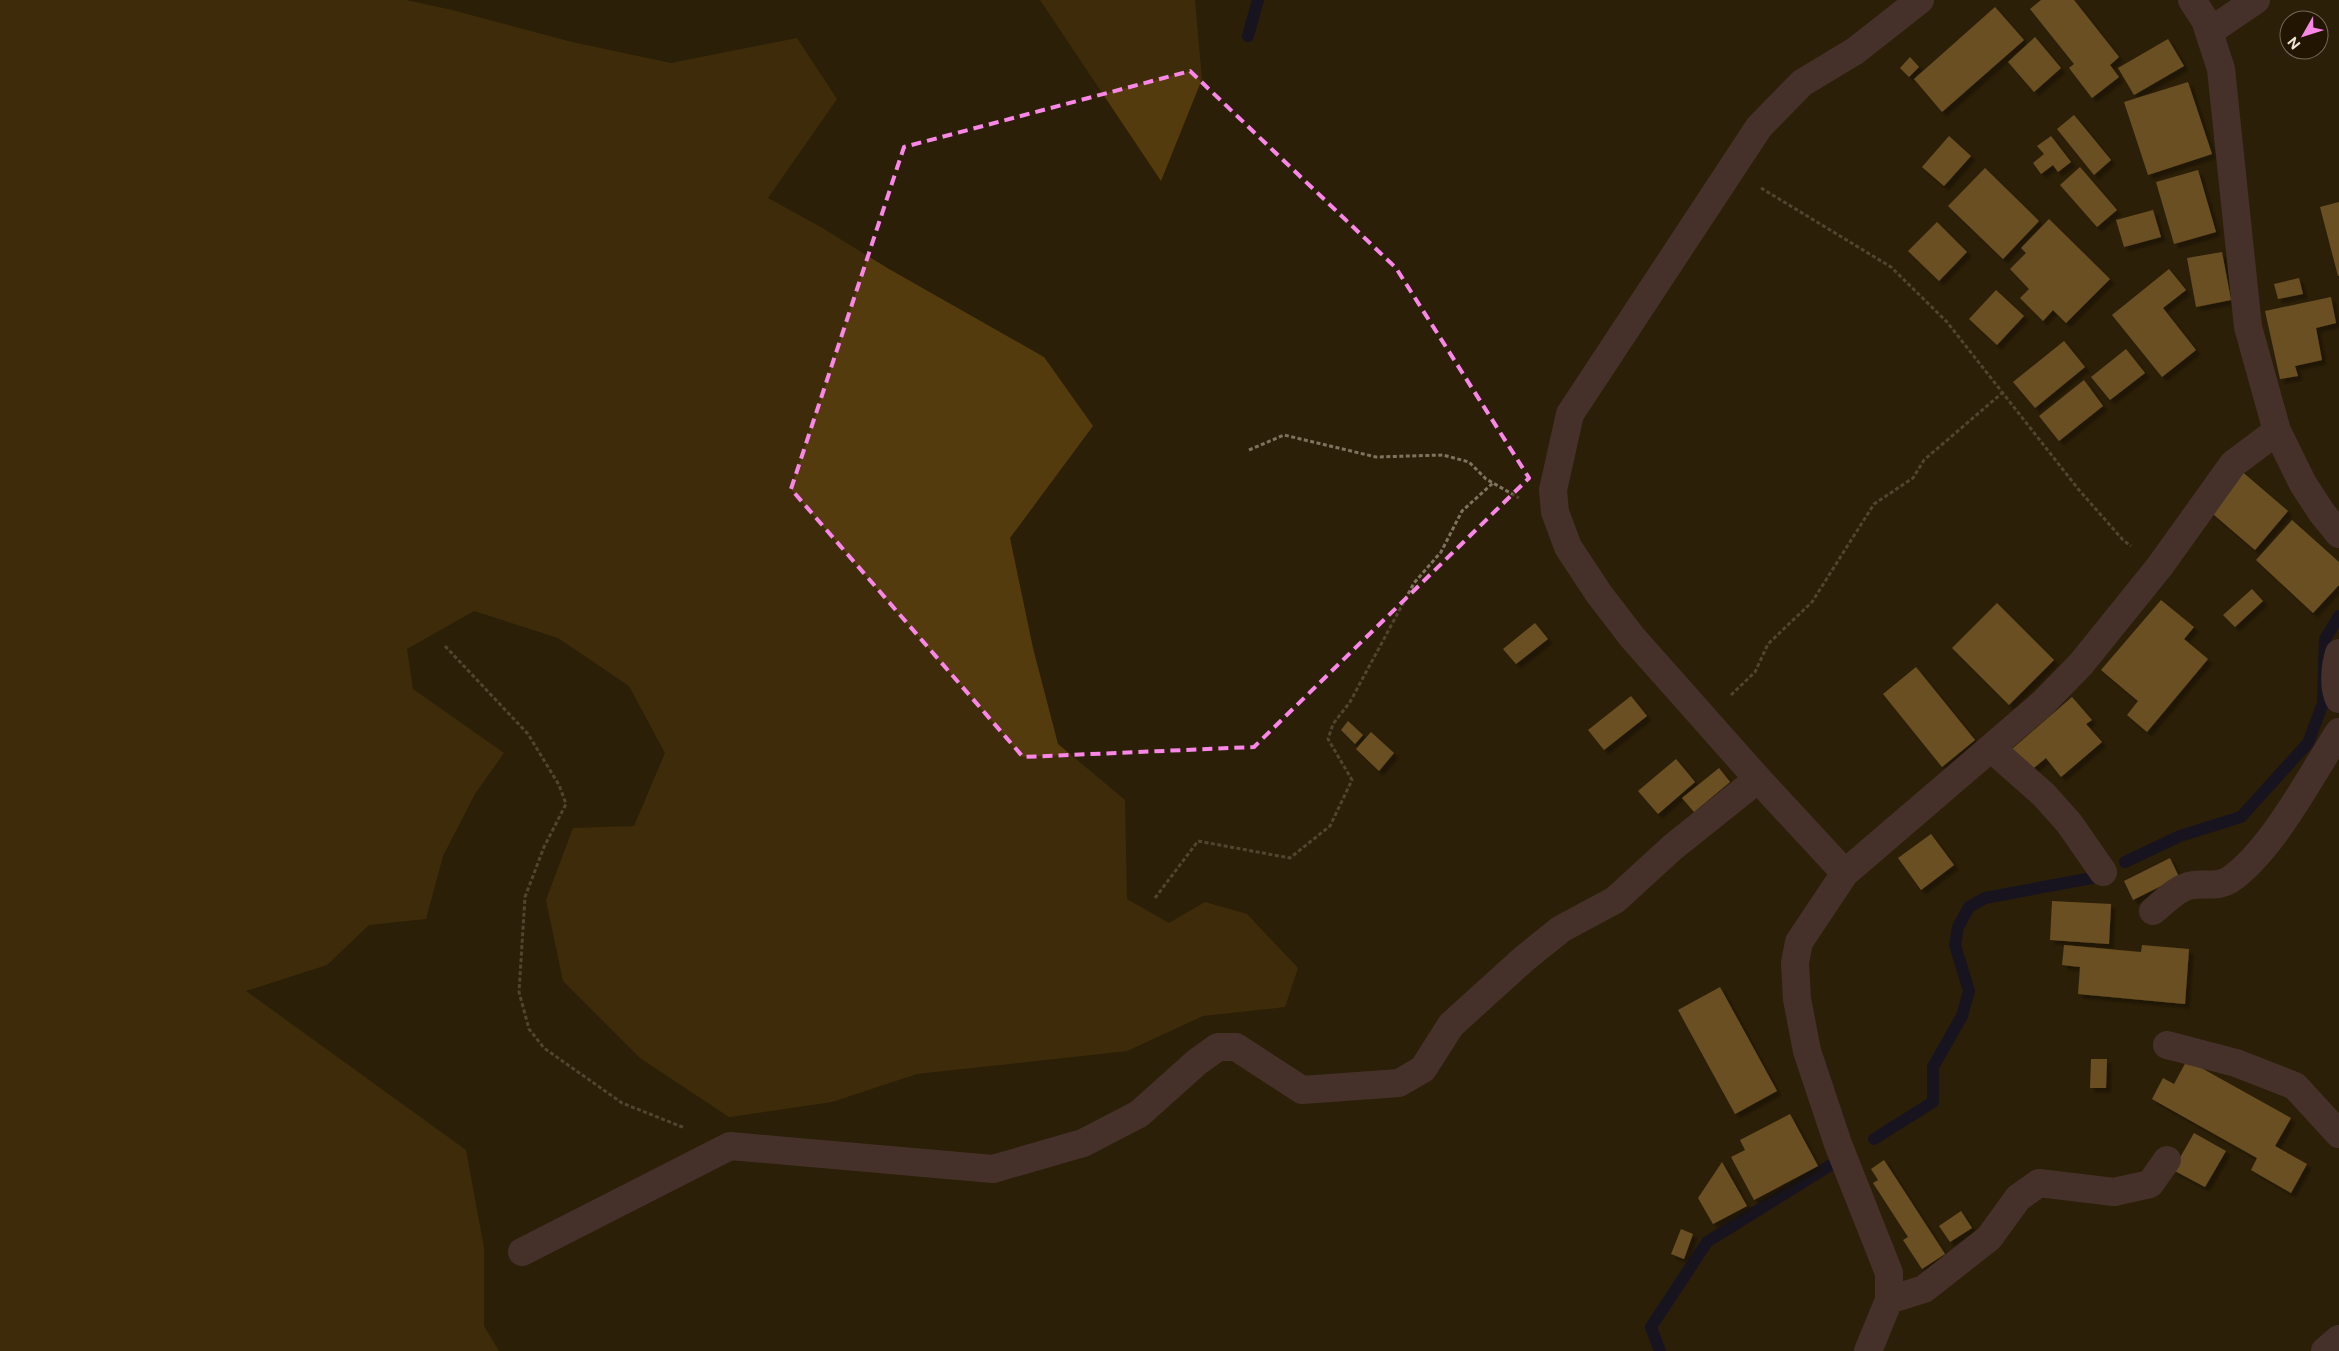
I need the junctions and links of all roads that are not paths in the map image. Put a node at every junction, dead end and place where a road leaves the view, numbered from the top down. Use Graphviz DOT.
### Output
graph roads {
  1 [pos="1920,0"];
  2 [pos="2192,0"];
  3 [pos="2256,0"];
  4 [pos="2209,32"];
  5 [pos="2276,431"];
  6 [pos="2339,534"];
  7 [pos="2339,653"];
  8 [pos="2339,699"];
  9 [pos="2339,732"];
  10 [pos="1991,748"];
  11 [pos="1758,779"];
  12 [pos="2103,872"];
  13 [pos="1846,873"];
  14 [pos="2152,911"];
  15 [pos="2168,1045"];
  16 [pos="2339,1134"];
  17 [pos="2168,1160"];
  18 [pos="522,1252"];
  19 [pos="1889,1300"];
  20 [pos="2339,1339"];
  21 [pos="1868,1351"];
  22 [pos="2325,1351"];
  1 -- 11 [label="street"];
  2 -- 4 [label="street"];
  3 -- 4 [label="street"];
  4 -- 5 [label="street"];
  5 -- 6 [label="street"];
  5 -- 10 [label="street"];
  7 -- 8 [label="street"];
  9 -- 14 [label="street"];
  10 -- 12 [label="street"];
  10 -- 13 [label="street"];
  11 -- 13 [label="street"];
  11 -- 18 [label="street"];
  13 -- 19 [label="street"];
  15 -- 16 [label="street"];
  17 -- 19 [label="street"];
  19 -- 21 [label="street"];
  20 -- 22 [label="street"];
}
